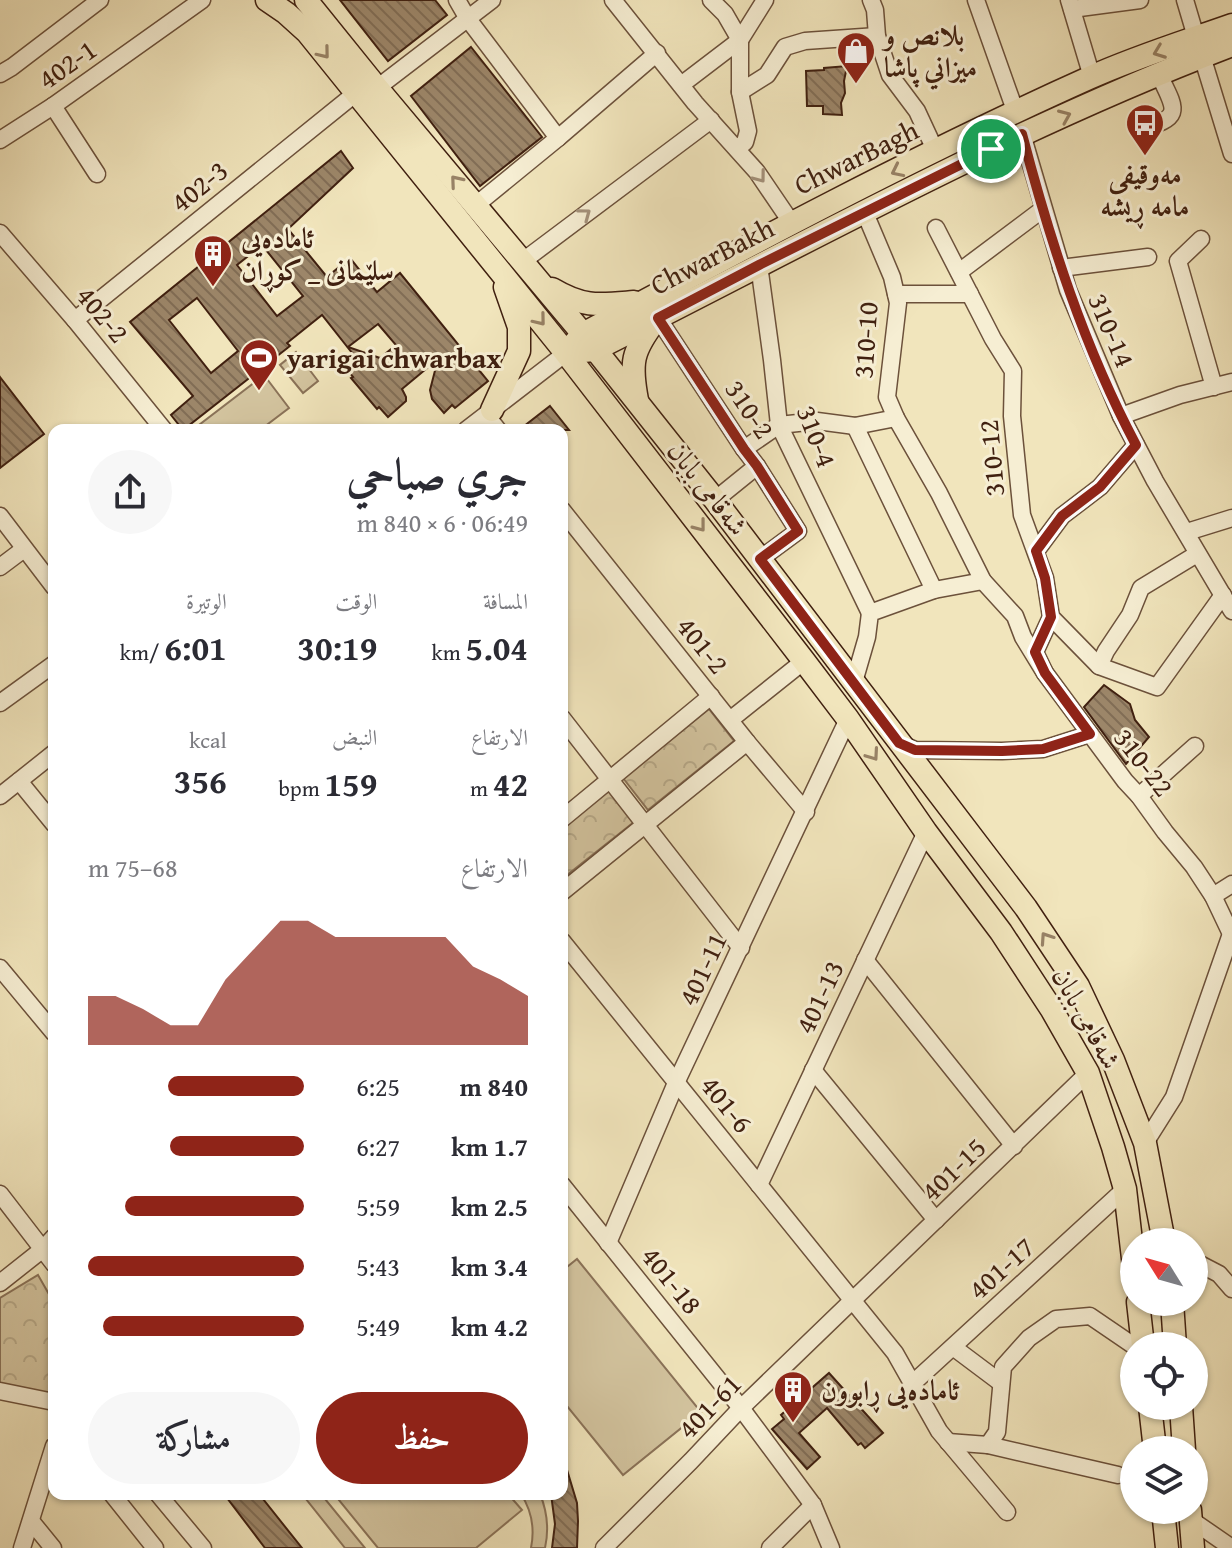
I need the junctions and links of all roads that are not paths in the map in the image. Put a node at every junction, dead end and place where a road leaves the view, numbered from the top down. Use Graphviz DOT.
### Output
graph roads {
  1 [pos="100,0"];
  2 [pos="202,0"];
  3 [pos="306,0"];
  4 [pos="457,0"];
  5 [pos="492,0"];
  6 [pos="613,0"];
  7 [pos="711,0"];
  8 [pos="765,0"];
  9 [pos="871,0"];
  10 [pos="976,0"];
  11 [pos="1140,0"];
  12 [pos="1185,0"];
  13 [pos="272,1"];
  14 [pos="1070,4"];
  15 [pos="468,19"];
  16 [pos="1232,25"];
  17 [pos="877,36"];
  18 [pos="740,40"];
  19 [pos="1232,45"];
  20 [pos="1199,47"];
  21 [pos="657,53"];
  22 [pos="0,74"];
  23 [pos="1159,75"];
  24 [pos="1092,77"];
  25 [pos="681,85"];
  26 [pos="366,90"];
  27 [pos="740,92"];
  28 [pos="53,106"];
  29 [pos="711,120"];
  30 [pos="1019,124"];
  31 [pos="1139,129"];
  32 [pos="558,138"];
  33 [pos="0,140"];
  34 [pos="737,149"];
  35 [pos="936,152"];
  36 [pos="1232,154"];
  37 [pos="97,174"];
  38 [pos="476,205"];
  39 [pos="1043,209"];
  40 [pos="865,213"];
  41 [pos="791,222"];
  42 [pos="936,228"];
  43 [pos="0,233"];
  44 [pos="1201,239"];
  45 [pos="1148,257"];
  46 [pos="523,261"];
  47 [pos="759,265"];
  48 [pos="1061,268"];
  49 [pos="499,270"];
  50 [pos="959,272"];
  51 [pos="541,283"];
  52 [pos="896,294"];
  53 [pos="970,294"];
  54 [pos="652,313"];
  55 [pos="75,320"];
  56 [pos="589,342"];
  57 [pos="566,353"];
  58 [pos="1232,382"];
  59 [pos="1214,387"];
  60 [pos="638,405"];
  61 [pos="1121,416"];
  62 [pos="492,418"];
  63 [pos="896,418"];
  64 [pos="159,424"];
  65 [pos="779,425"];
  66 [pos="855,426"];
  67 [pos="1136,445"];
  68 [pos="744,449"];
  69 [pos="757,466"];
  70 [pos="715,500"];
  71 [pos="0,516"];
  72 [pos="568,517"];
  73 [pos="1232,518"];
  74 [pos="1187,532"];
  75 [pos="24,549"];
  76 [pos="1036,551"];
  77 [pos="1197,554"];
  78 [pos="760,559"];
  79 [pos="0,567"];
  80 [pos="48,579"];
  81 [pos="983,581"];
  82 [pos="934,590"];
  83 [pos="1223,595"];
  84 [pos="1232,611"];
  85 [pos="870,613"];
  86 [pos="1051,617"];
  87 [pos="804,661"];
  88 [pos="1099,666"];
  89 [pos="48,668"];
  90 [pos="1045,673"];
  91 [pos="854,682"];
  92 [pos="711,696"];
  93 [pos="0,703"];
  94 [pos="848,719"];
  95 [pos="730,720"];
  96 [pos="568,726"];
  97 [pos="1090,734"];
  98 [pos="747,742"];
  99 [pos="899,743"];
  100 [pos="1195,746"];
  101 [pos="48,758"];
  102 [pos="610,779"];
  103 [pos="19,781"];
  104 [pos="0,796"];
  105 [pos="1139,796"];
  106 [pos="806,812"];
  107 [pos="568,814"];
  108 [pos="48,817"];
  109 [pos="646,824"];
  110 [pos="926,832"];
  111 [pos="1232,884"];
  112 [pos="568,887"];
  113 [pos="1213,896"];
  114 [pos="1232,935"];
  115 [pos="568,948"];
  116 [pos="741,948"];
  117 [pos="865,960"];
  118 [pos="0,968"];
  119 [pos="48,1026"];
  120 [pos="813,1070"];
  121 [pos="1088,1073"];
  122 [pos="676,1083"];
  123 [pos="1145,1143"];
  124 [pos="1014,1146"];
  125 [pos="759,1185"];
  126 [pos="1125,1189"];
  127 [pos="568,1193"];
  128 [pos="0,1194"];
  129 [pos="936,1220"];
  130 [pos="1130,1228"];
  131 [pos="1161,1228"];
  132 [pos="48,1243"];
  133 [pos="608,1243"];
  134 [pos="1208,1268"];
  135 [pos="0,1283"];
  136 [pos="1232,1289"];
  137 [pos="852,1300"];
  138 [pos="1120,1336"];
  139 [pos="953,1347"];
  140 [pos="1001,1383"];
  141 [pos="912,1384"];
  142 [pos="0,1391"];
  143 [pos="48,1401"];
  144 [pos="741,1408"];
  145 [pos="948,1442"];
  146 [pos="988,1445"];
  147 [pos="48,1466"];
  148 [pos="1118,1475"];
  149 [pos="117,1500"];
  150 [pos="163,1500"];
  151 [pos="813,1505"];
  152 [pos="1007,1512"];
  153 [pos="31,1521"];
  154 [pos="1164,1524"];
  155 [pos="1191,1524"];
  156 [pos="1202,1524"];
  157 [pos="22,1548"];
  158 [pos="53,1548"];
  159 [pos="155,1548"];
  160 [pos="203,1548"];
  161 [pos="604,1548"];
  162 [pos="770,1548"];
  163 [pos="831,1548"];
  164 [pos="1167,1548"];
  165 [pos="1193,1548"];
  166 [pos="1232,1548"];
  1 -- 22 [label="street"];
  2 -- 28 [label="street, 402-1"];
  3 -- 26 [label="main road, شەقامی بابان"];
  4 -- 15 [label="street"];
  5 -- 15 [label="street, 402-3"];
  6 -- 21 [label="street"];
  7 -- 18 [label="street"];
  8 -- 18 [label="street"];
  9 -- 17 [label="street"];
  10 -- 30 [label="street, 310-14"];
  11 -- 14 [label="street"];
  12 -- 20 [label="street"];
  13 -- 26 [label="main road, شەقامی بابان, one-way"];
  14 -- 24 [label="street"];
  15 -- 26 [label="street, 402-3"];
  15 -- 32 [label="street"];
  16 -- 20 [label="main road, ChwarBagh"];
  17 -- 27 [label="street"];
  17 -- 35 [label="street"];
  18 -- 25 [label="street"];
  18 -- 27 [label="street"];
  19 -- 20 [label="main road, ChwarBakh"];
  20 -- 23 [label="main road, ChwarBakh"];
  20 -- 24 [label="main road, ChwarBagh, one-way"];
  20 -- 36 [label="street"];
  21 -- 25 [label="street"];
  21 -- 32 [label="street"];
  30 -- 23 [label="main road, ChwarBakh, one-way"];
  23 -- 31 [label="street"];
  24 -- 30 [label="main road, ChwarBagh"];
  25 -- 29 [label="street"];
  38 -- 26 [label="main road, شەقامی بابان, one-way"];
  26 -- 49 [label="main road, شەقامی بابان"];
  26 -- 55 [label="street, 402-3"];
  27 -- 34 [label="street"];
  28 -- 33 [label="street, 402-1"];
  28 -- 37 [label="street"];
  29 -- 34 [label="street"];
  46 -- 29 [label="street, one-way"];
  30 -- 35 [label="main road, ChwarBagh"];
  30 -- 39 [label="street, 310-14"];
  30 -- 40 [label="main road, ChwarBakh"];
  32 -- 38 [label="street"];
  34 -- 41 [label="street, one-way"];
  35 -- 41 [label="main road, ChwarBagh, one-way"];
  38 -- 46 [label="main road, شەقامی بابان"];
  39 -- 48 [label="street, 310-14"];
  39 -- 50 [label="street"];
  40 -- 47 [label="main road, ChwarBakh"];
  40 -- 52 [label="street, 310-10"];
  41 -- 54 [label="main road, ChwarBagh"];
  42 -- 50 [label="street, 310-12"];
  43 -- 55 [label="street, 402-2"];
  44 -- 59 [label="street"];
  45 -- 48 [label="street"];
  46 -- 51 [label="main road, شەقامی بابان"];
  47 -- 54 [label="main road, ChwarBakh"];
  47 -- 65 [label="street, 310-4"];
  48 -- 61 [label="street, 310-14"];
  49 -- 57 [label="main road, شەقامی بابان, one-way"];
  49 -- 62 [label="main road"];
  50 -- 53 [label="street, 310-12"];
  51 -- 54 [label="main road"];
  51 -- 56 [label="main road, شەقامی بابان"];
  52 -- 53 [label="street"];
  52 -- 63 [label="street, 310-10"];
  53 -- 76 [label="street, 310-12"];
  54 -- 56 [label="main road, ChwarBagh"];
  54 -- 60 [label="main road"];
  54 -- 68 [label="street, 310-2"];
  55 -- 64 [label="street, 402-2"];
  56 -- 57 [label="main road, ChwarBagh"];
  56 -- 60 [label="main road, شەقامی بابان"];
  57 -- 62 [label="street"];
  57 -- 87 [label="main road, شەقامی بابان, one-way"];
  58 -- 59 [label="street"];
  59 -- 61 [label="street"];
  60 -- 70 [label="main road, شەقامی بابان"];
  61 -- 67 [label="street, 310-14"];
  63 -- 66 [label="street"];
  63 -- 81 [label="street, 310-10"];
  65 -- 66 [label="street"];
  65 -- 68 [label="street"];
  65 -- 85 [label="street, 310-4"];
  66 -- 82 [label="street"];
  67 -- 74 [label="street, 310-14"];
  67 -- 76 [label="street"];
  68 -- 69 [label="street, 310-2"];
  69 -- 70 [label="street"];
  69 -- 78 [label="street, 310-2"];
  70 -- 78 [label="main road, شەقامی بابان"];
  71 -- 75 [label="street"];
  72 -- 92 [label="street, 401-2"];
  73 -- 74 [label="street"];
  74 -- 77 [label="street, 310-14"];
  75 -- 79 [label="street"];
  75 -- 80 [label="street"];
  76 -- 86 [label="street, 310-12"];
  77 -- 83 [label="street, 310-14"];
  77 -- 88 [label="street"];
  78 -- 91 [label="main road, شەقامی بابان"];
  81 -- 82 [label="street"];
  81 -- 90 [label="street, 310-10"];
  82 -- 85 [label="street"];
  83 -- 84 [label="street, 310-14"];
  83 -- 88 [label="street"];
  85 -- 91 [label="street"];
  86 -- 88 [label="street"];
  86 -- 90 [label="street"];
  87 -- 94 [label="main road, شەقامی بابان"];
  87 -- 95 [label="street"];
  89 -- 93 [label="street"];
  90 -- 97 [label="street, 310-22"];
  91 -- 99 [label="main road, شەقامی بابان"];
  92 -- 95 [label="street, 401-2"];
  92 -- 102 [label="street"];
  94 -- 106 [label="street, 401-11"];
  94 -- 110 [label="main road, شەقامی بابان, one-way"];
  95 -- 98 [label="street, 401-2"];
  96 -- 102 [label="street"];
  97 -- 99 [label="street"];
  97 -- 105 [label="street, 310-22"];
  98 -- 106 [label="street, 401-2"];
  98 -- 109 [label="street"];
  123 -- 99 [label="main road, شەقامی بابان, one-way"];
  100 -- 105 [label="street"];
  101 -- 103 [label="street"];
  102 -- 107 [label="street"];
  102 -- 109 [label="street"];
  103 -- 104 [label="street"];
  103 -- 108 [label="street"];
  105 -- 113 [label="street, 310-22"];
  106 -- 116 [label="street, 401-11"];
  109 -- 112 [label="street"];
  109 -- 116 [label="street"];
  110 -- 117 [label="street, 401-13"];
  110 -- 121 [label="main road, شەقامی بابان"];
  111 -- 113 [label="street"];
  113 -- 114 [label="street, 310-22"];
  114 -- 123 [label="street"];
  115 -- 122 [label="street, 401-6"];
  116 -- 122 [label="street, 401-11"];
  117 -- 120 [label="street, 401-13"];
  117 -- 124 [label="street"];
  118 -- 119 [label="street"];
  120 -- 125 [label="street, 401-13"];
  120 -- 129 [label="street"];
  121 -- 124 [label="street, 401-15"];
  121 -- 126 [label="main road, شەقامی بابان"];
  122 -- 125 [label="street, 401-6"];
  122 -- 133 [label="street, 401-11"];
  123 -- 131 [label="main road, شەقامی بابان"];
  124 -- 129 [label="street, 401-15"];
  125 -- 137 [label="street, 401-6"];
  126 -- 130 [label="main road, شەقامی بابان"];
  126 -- 139 [label="street, 401-17"];
  127 -- 133 [label="street, 401-18"];
  128 -- 132 [label="street"];
  129 -- 137 [label="street, 401-15"];
  132 -- 135 [label="street"];
  133 -- 144 [label="street, 401-18"];
  134 -- 136 [label="street"];
  137 -- 141 [label="street, 401-6"];
  137 -- 144 [label="street, 401-61"];
  138 -- 140 [label="street"];
  139 -- 140 [label="street"];
  139 -- 141 [label="street, 401-17"];
  140 -- 146 [label="street"];
  141 -- 145 [label="street"];
  142 -- 143 [label="street"];
  144 -- 151 [label="street, 401-18"];
  144 -- 161 [label="street, 401-61"];
  145 -- 146 [label="street"];
  145 -- 152 [label="street"];
  146 -- 148 [label="street"];
  147 -- 153 [label="street"];
  149 -- 159 [label="street"];
  150 -- 160 [label="street"];
  151 -- 162 [label="street"];
  151 -- 163 [label="street, 401-18"];
  153 -- 157 [label="street"];
  153 -- 158 [label="street"];
  154 -- 164 [label="main road"];
  155 -- 165 [label="main road"];
  156 -- 166 [label="street"];
}
